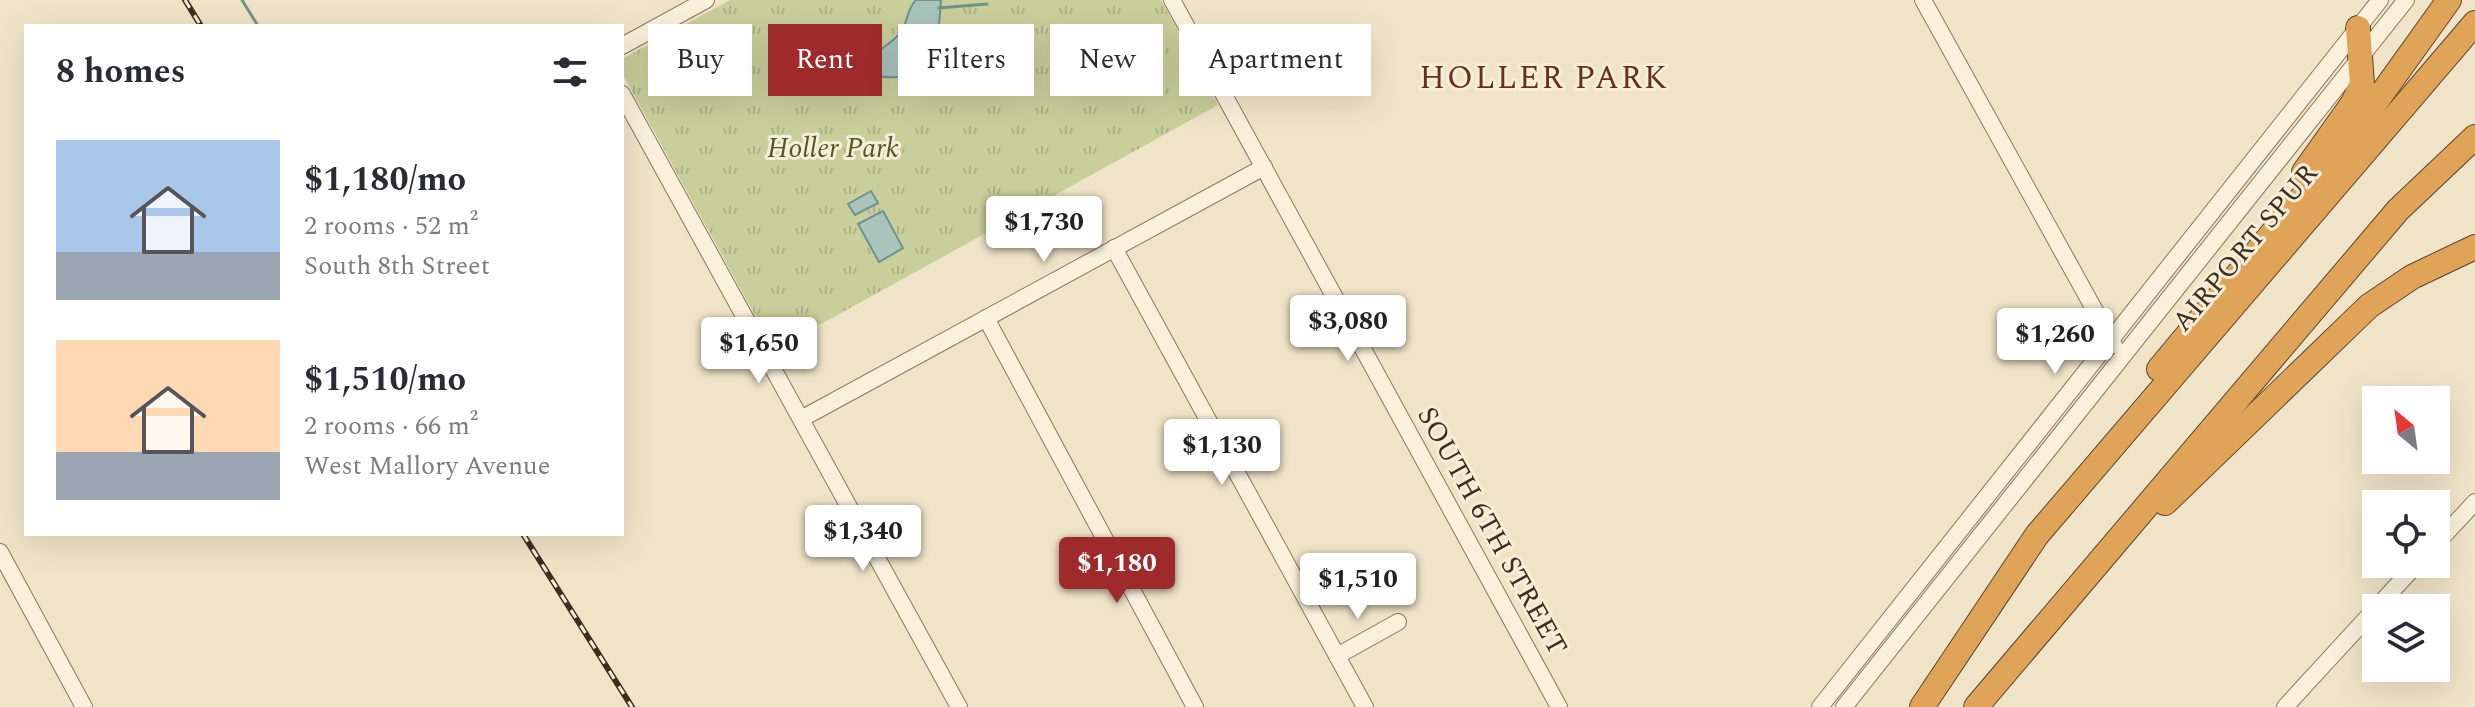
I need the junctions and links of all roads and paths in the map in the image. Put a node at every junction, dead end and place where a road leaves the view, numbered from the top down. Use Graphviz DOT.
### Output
graph roads {
  1 [pos="706,0"];
  2 [pos="1172,0"];
  3 [pos="1923,0"];
  4 [pos="2380,0"];
  5 [pos="2406,0"];
  6 [pos="2449,0"];
  7 [pos="2475,23"];
  8 [pos="2358,28"];
  9 [pos="624,45"];
  10 [pos="2362,56"];
  11 [pos="624,98"];
  12 [pos="2475,137"];
  13 [pos="1264,167"];
  14 [pos="2475,247"];
  15 [pos="1114,248"];
  16 [pos="2220,295"];
  17 [pos="986,318"];
  18 [pos="2110,338"];
  19 [pos="2121,357"];
  20 [pos="2057,405"];
  21 [pos="2073,417"];
  22 [pos="801,419"];
  23 [pos="2475,502"];
  24 [pos="2450,529"];
  25 [pos="2037,535"];
  26 [pos="0,552"];
  27 [pos="2404,578"];
  28 [pos="2083,583"];
  29 [pos="2389,594"];
  30 [pos="1398,622"];
  31 [pos="2362,623"];
  32 [pos="1863,649"];
  33 [pos="1337,656"];
  34 [pos="1878,662"];
  35 [pos="84,707"];
  36 [pos="959,707"];
  37 [pos="1195,707"];
  38 [pos="1365,707"];
  39 [pos="1559,707"];
  40 [pos="1820,707"];
  41 [pos="1844,707"];
  42 [pos="1922,707"];
  43 [pos="1976,707"];
  44 [pos="2285,707"];
  1 -- 9 [label="street"];
  2 -- 13 [label="street, SOUTH 6TH STREET"];
  3 -- 18 [label="street"];
  4 -- 8 [label="street"];
  5 -- 10 [label="street"];
  6 -- 16 [label="highway"];
  7 -- 25 [label="highway, AIRPORT SPUR"];
  8 -- 10 [label="highway"];
  8 -- 18 [label="street"];
  10 -- 16 [label="highway"];
  10 -- 19 [label="street"];
  11 -- 22 [label="street"];
  12 -- 28 [label="highway"];
  13 -- 15 [label="street"];
  13 -- 39 [label="street, SOUTH 6TH STREET"];
  14 -- 28 [label="highway"];
  15 -- 17 [label="street"];
  15 -- 33 [label="street"];
  16 -- 25 [label="highway"];
  17 -- 22 [label="street"];
  17 -- 37 [label="street"];
  18 -- 19 [label="street"];
  18 -- 20 [label="street"];
  19 -- 21 [label="street"];
  20 -- 21 [label="street"];
  20 -- 32 [label="street"];
  21 -- 34 [label="street"];
  22 -- 36 [label="street"];
  23 -- 24 [label="street"];
  25 -- 42 [label="highway, AIRPORT SPUR"];
  26 -- 35 [label="street"];
  27 -- 29 [label="street"];
  28 -- 43 [label="highway"];
  30 -- 33 [label="street"];
  31 -- 44 [label="street"];
  32 -- 34 [label="street"];
  32 -- 40 [label="street"];
  33 -- 38 [label="street"];
  34 -- 41 [label="street"];
}
